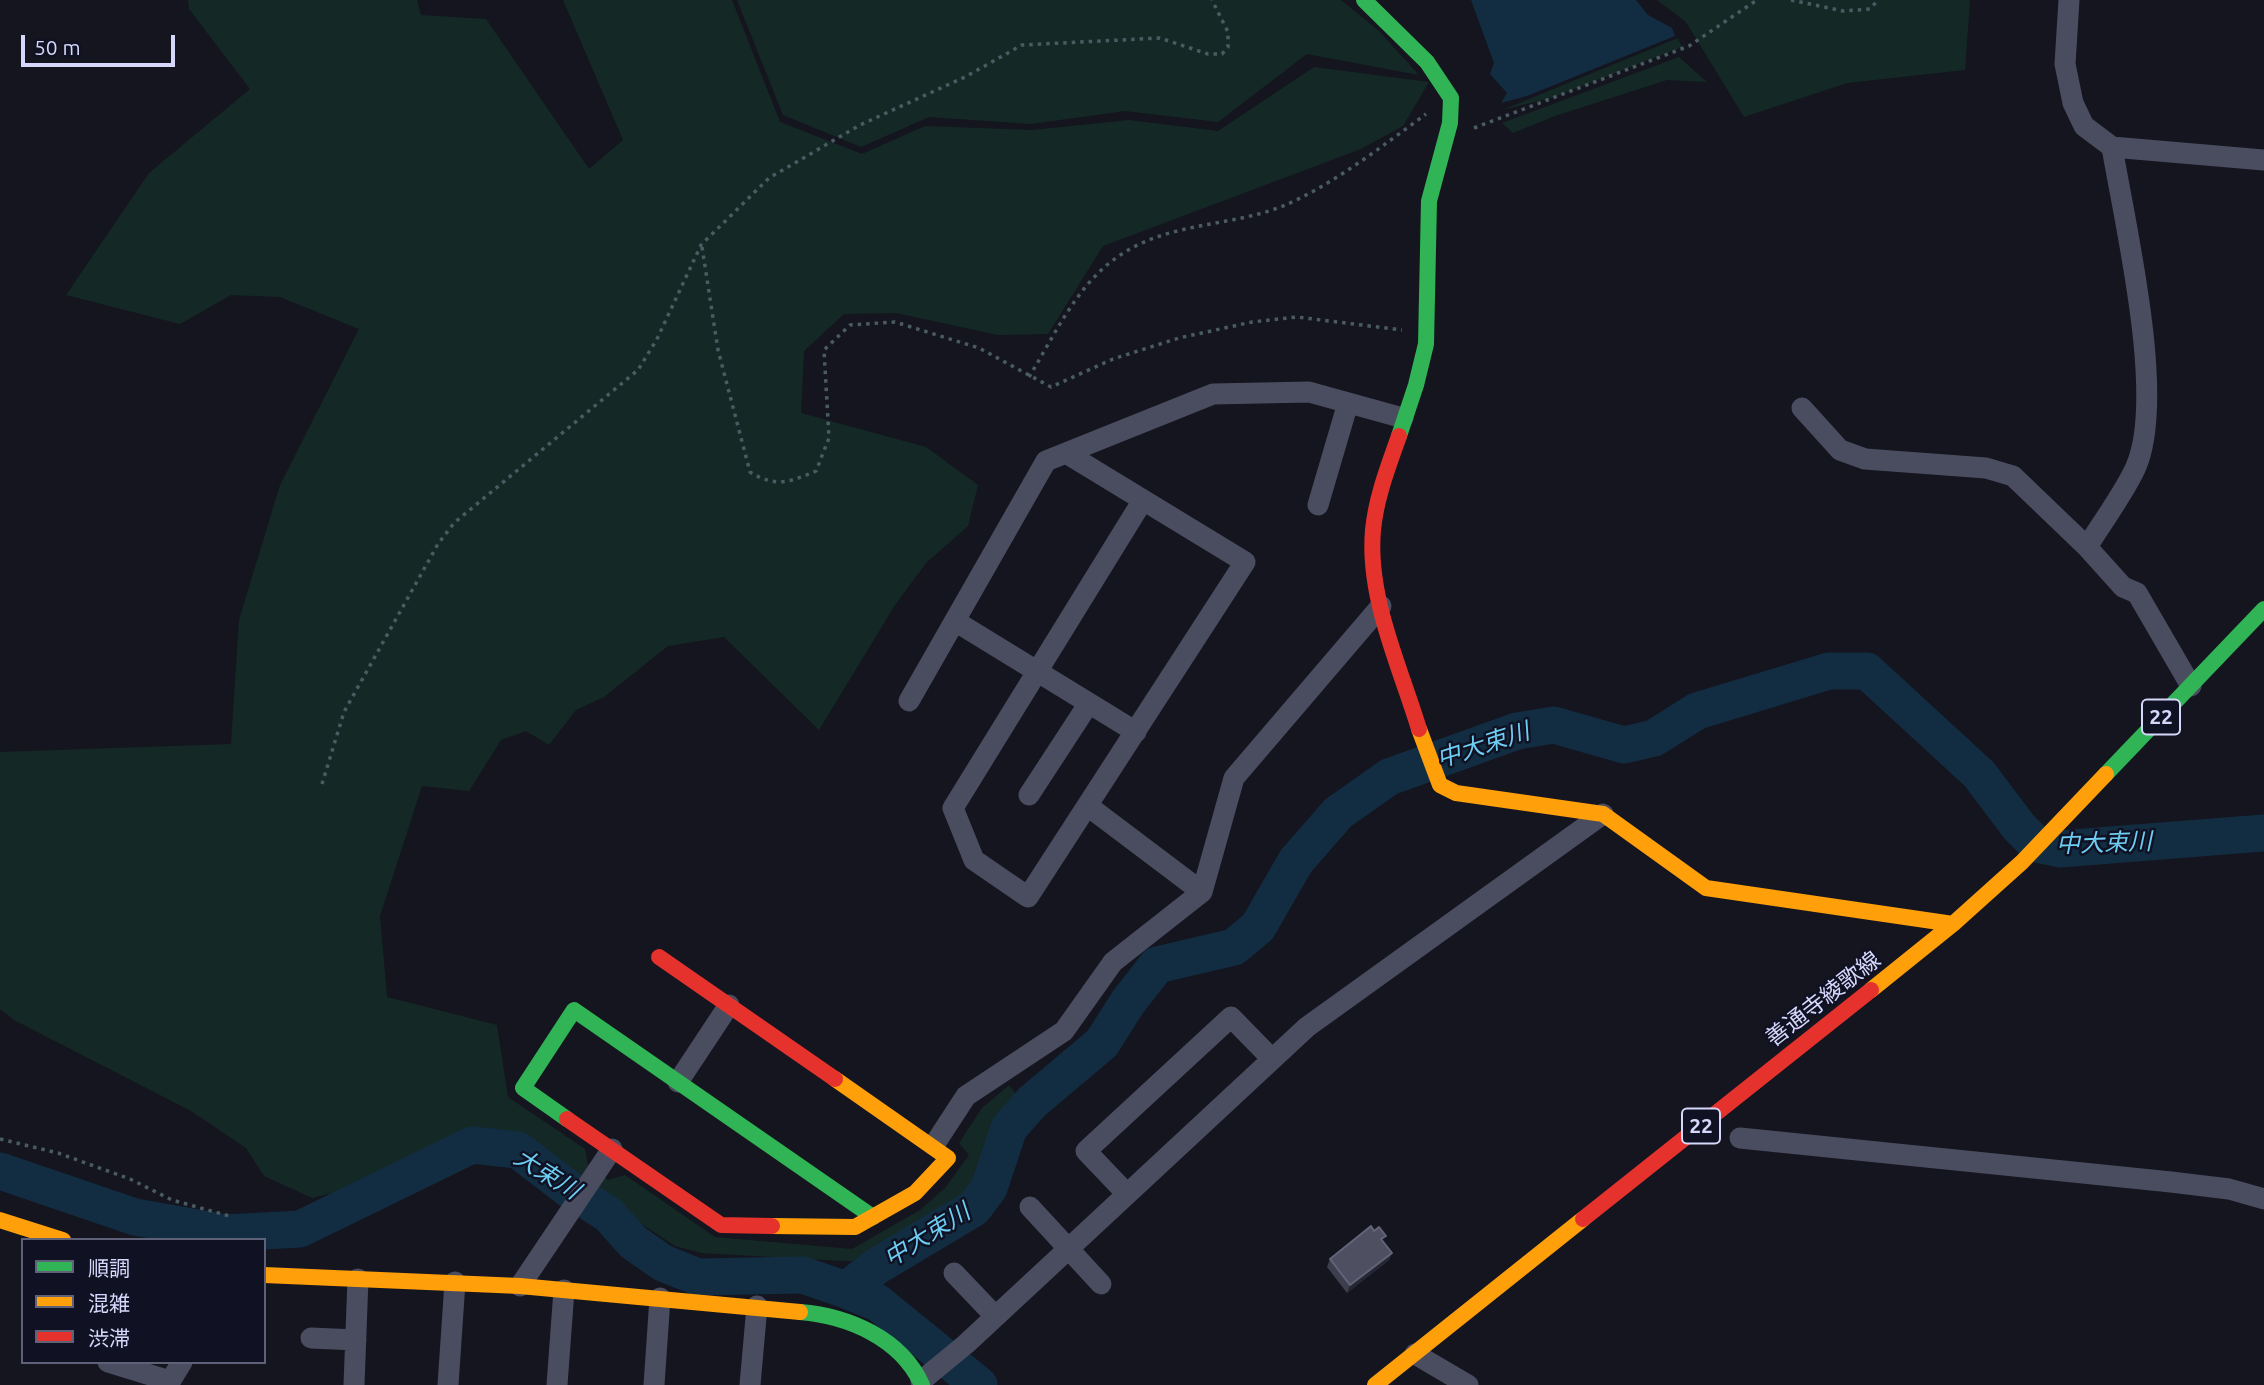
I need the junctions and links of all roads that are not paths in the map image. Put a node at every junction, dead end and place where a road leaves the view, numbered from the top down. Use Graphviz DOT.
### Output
graph roads {
  1 [pos="1364,0"];
  2 [pos="2069,0"];
  3 [pos="2112,147"];
  4 [pos="2264,160"];
  5 [pos="1348,403"];
  6 [pos="1802,408"];
  7 [pos="1403,418"];
  8 [pos="1066,453"];
  9 [pos="1143,500"];
  10 [pos="1318,505"];
  11 [pos="2087,547"];
  12 [pos="1381,606"];
  13 [pos="2264,609"];
  14 [pos="955,621"];
  15 [pos="1036,670"];
  16 [pos="2191,686"];
  17 [pos="909,701"];
  18 [pos="1089,703"];
  19 [pos="1136,732"];
  20 [pos="1028,795"];
  21 [pos="1088,806"];
  22 [pos="1604,814"];
  23 [pos="1202,892"];
  24 [pos="1953,924"];
  25 [pos="659,957"];
  26 [pos="729,1004"];
  27 [pos="1272,1059"];
  28 [pos="678,1082"];
  29 [pos="1740,1139"];
  30 [pos="934,1145"];
  31 [pos="612,1149"];
  32 [pos="1127,1194"];
  33 [pos="2264,1199"];
  34 [pos="1030,1207"];
  35 [pos="873,1217"];
  36 [pos="0,1220"];
  37 [pos="57,1238"];
  38 [pos="1068,1249"];
  39 [pos="954,1273"];
  40 [pos="266,1275"];
  41 [pos="358,1279"];
  42 [pos="455,1282"];
  43 [pos="1101,1284"];
  44 [pos="520,1286"];
  45 [pos="564,1290"];
  46 [pos="660,1298"];
  47 [pos="757,1306"];
  48 [pos="995,1316"];
  49 [pos="311,1338"];
  50 [pos="356,1340"];
  51 [pos="1415,1354"];
  52 [pos="114,1364"];
  53 [pos="181,1364"];
  54 [pos="925,1380"];
  55 [pos="169,1383"];
  56 [pos="354,1385"];
  57 [pos="447,1385"];
  58 [pos="557,1385"];
  59 [pos="654,1385"];
  60 [pos="750,1385"];
  61 [pos="1375,1385"];
  62 [pos="1468,1385"];
  1 -- 7 [label="street"];
  2 -- 3 [label="street"];
  3 -- 4 [label="street"];
  3 -- 11 [label="street"];
  5 -- 7 [label="street"];
  5 -- 8 [label="street"];
  5 -- 10 [label="street"];
  6 -- 11 [label="street"];
  7 -- 12 [label="street"];
  8 -- 9 [label="street"];
  8 -- 14 [label="street"];
  9 -- 15 [label="street"];
  9 -- 19 [label="street"];
  11 -- 16 [label="street"];
  12 -- 22 [label="street"];
  12 -- 23 [label="street"];
  13 -- 16 [label="street, 善通寺綾歌線 / 22"];
  14 -- 15 [label="street"];
  14 -- 17 [label="street"];
  15 -- 18 [label="street"];
  15 -- 21 [label="street"];
  16 -- 24 [label="street, 善通寺綾歌線 / 22"];
  18 -- 19 [label="street"];
  18 -- 20 [label="street"];
  19 -- 21 [label="street"];
  21 -- 23 [label="street"];
  22 -- 24 [label="street"];
  22 -- 27 [label="street"];
  23 -- 30 [label="street"];
  24 -- 51 [label="street, 善通寺綾歌線 / 22"];
  25 -- 26 [label="street"];
  26 -- 28 [label="street"];
  26 -- 30 [label="street"];
  27 -- 32 [label="street"];
  27 -- 32 [label="street"];
  28 -- 31 [label="street"];
  28 -- 35 [label="street"];
  29 -- 33 [label="street"];
  30 -- 35 [label="street"];
  31 -- 35 [label="street"];
  31 -- 44 [label="street"];
  32 -- 38 [label="street"];
  34 -- 38 [label="street"];
  36 -- 37 [label="street"];
  38 -- 43 [label="street"];
  38 -- 48 [label="street"];
  39 -- 48 [label="street"];
  40 -- 41 [label="street"];
  41 -- 42 [label="street"];
  41 -- 50 [label="street"];
  42 -- 44 [label="street"];
  42 -- 57 [label="street"];
  44 -- 45 [label="street"];
  45 -- 46 [label="street"];
  45 -- 58 [label="street"];
  46 -- 47 [label="street"];
  46 -- 59 [label="street"];
  47 -- 54 [label="street"];
  47 -- 60 [label="street"];
  48 -- 54 [label="street"];
  49 -- 50 [label="street"];
  50 -- 56 [label="street"];
  51 -- 61 [label="street, 善通寺綾歌線 / 22"];
  51 -- 62 [label="street"];
  52 -- 55 [label="street"];
  53 -- 55 [label="street"];
}
